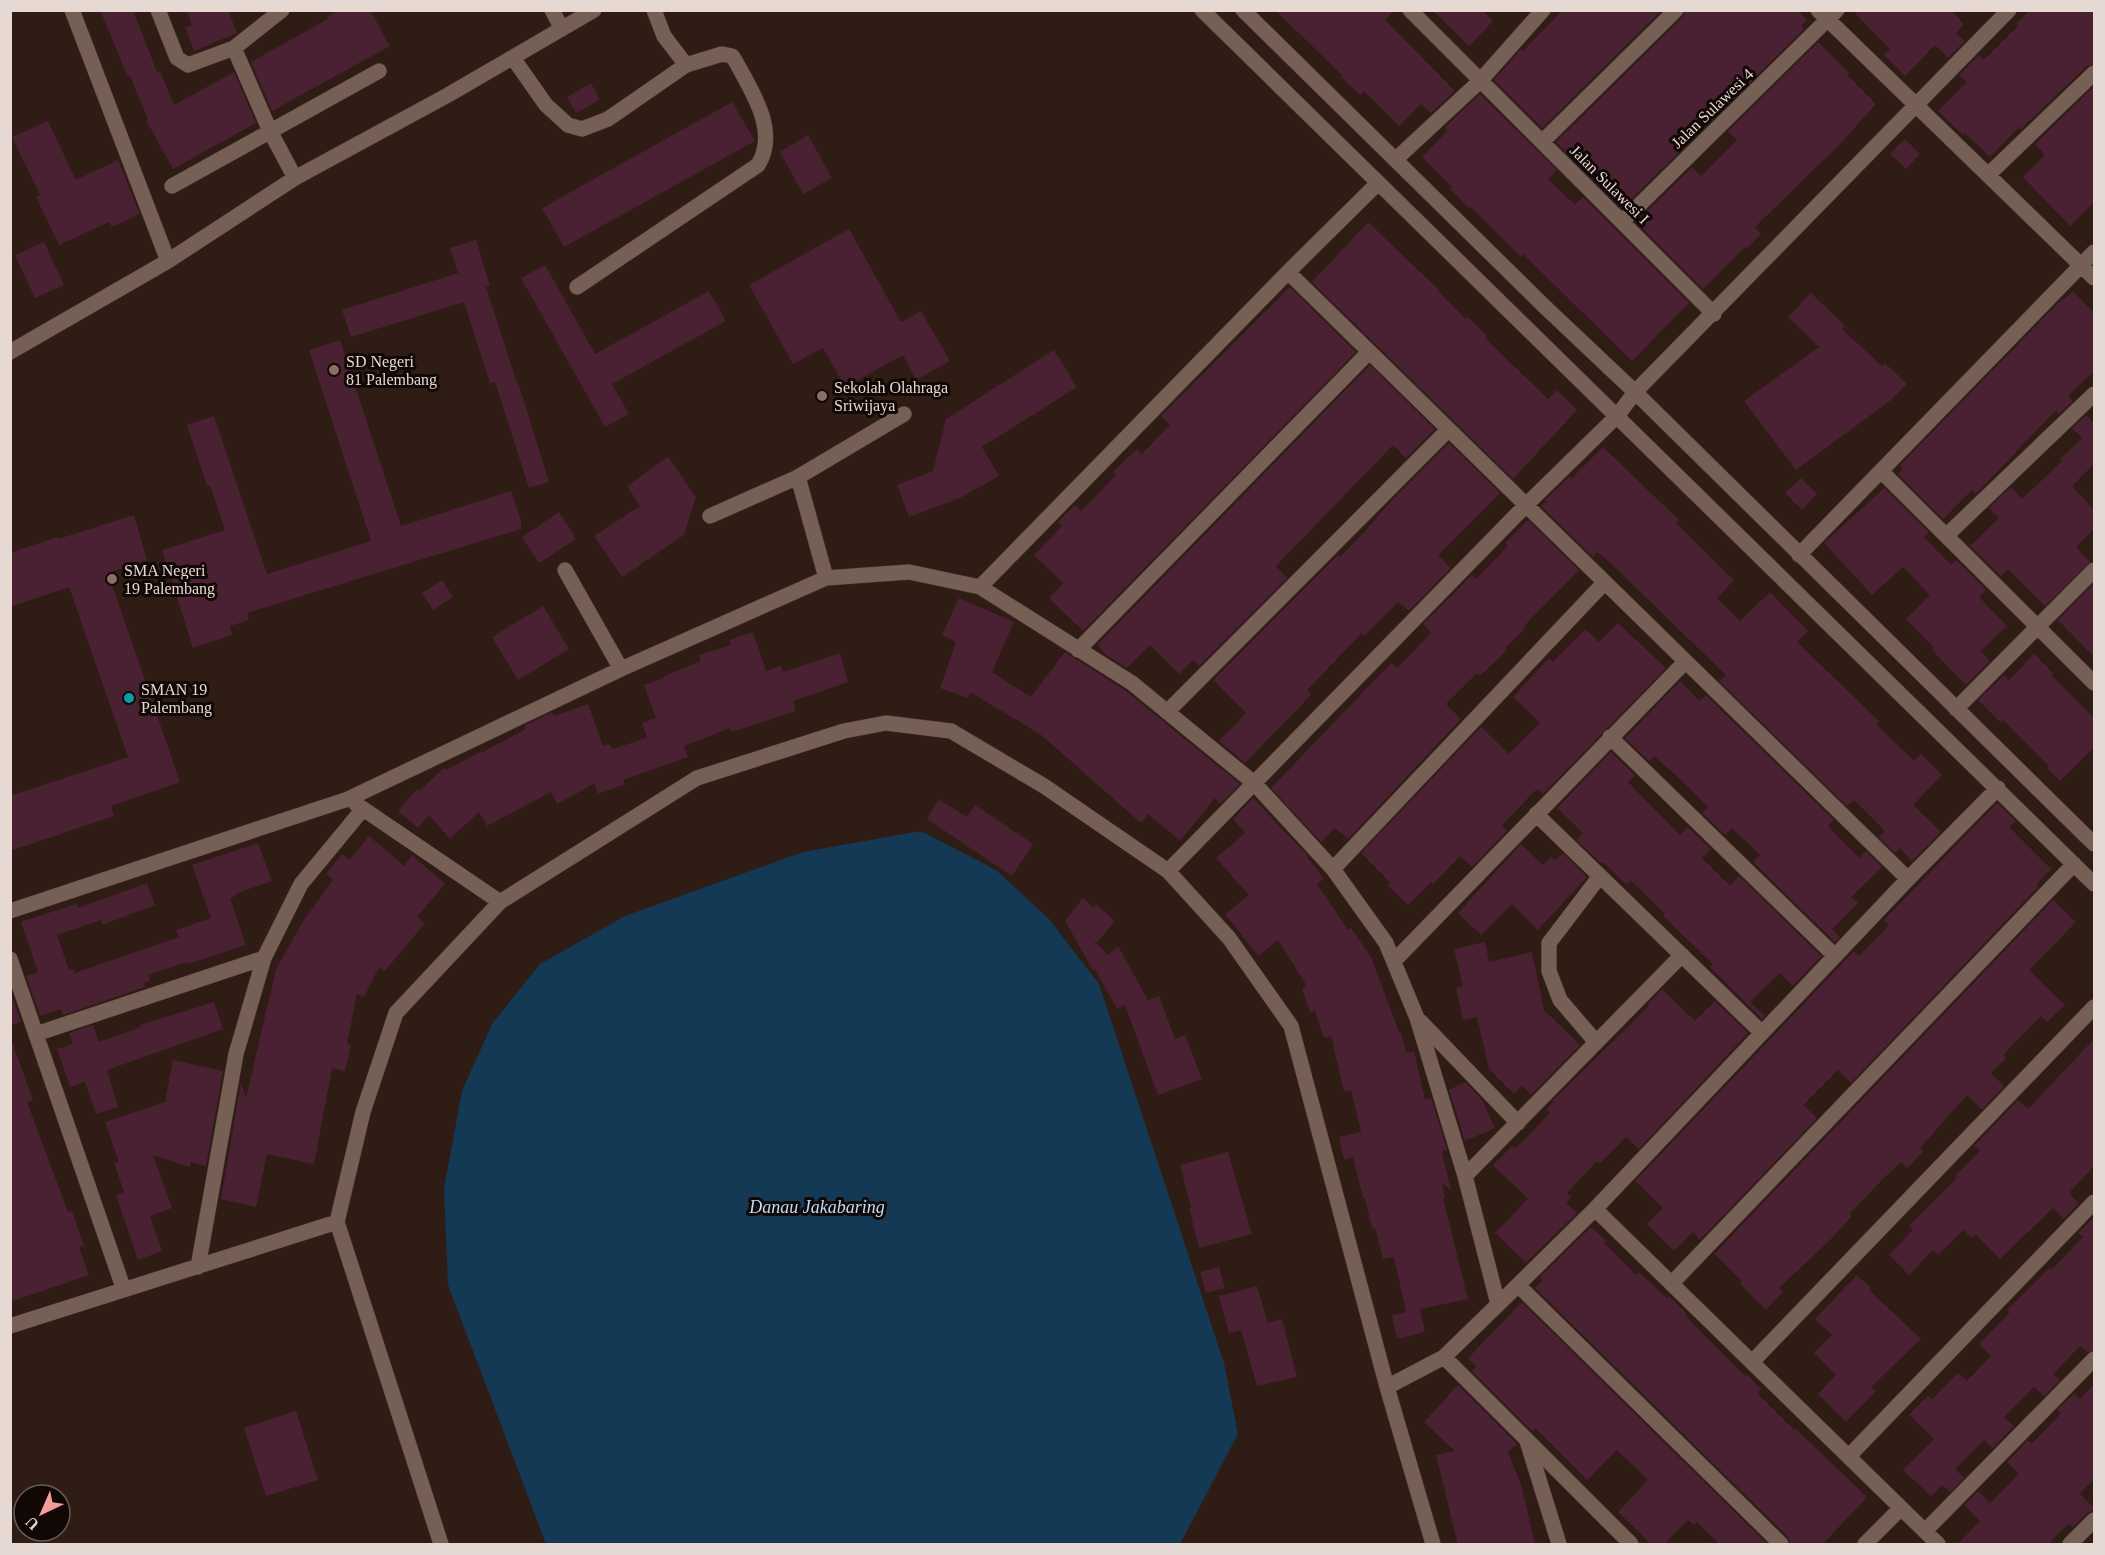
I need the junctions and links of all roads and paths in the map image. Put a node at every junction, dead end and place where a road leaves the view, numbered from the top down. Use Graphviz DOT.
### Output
graph roads {
  1 [pos="72,10"];
  2 [pos="158,10"];
  3 [pos="282,10"];
  4 [pos="552,10"];
  5 [pos="594,10"];
  6 [pos="654,10"];
  7 [pos="1202,10"];
  8 [pos="1243,10"];
  9 [pos="1410,10"];
  10 [pos="1543,10"];
  11 [pos="1676,10"];
  12 [pos="2009,10"];
  13 [pos="1827,14"];
  14 [pos="562,29"];
  15 [pos="234,48"];
  16 [pos="513,58"];
  17 [pos="686,65"];
  18 [pos="379,71"];
  19 [pos="2094,73"];
  20 [pos="1480,81"];
  21 [pos="1915,105"];
  22 [pos="270,131"];
  23 [pos="1542,142"];
  24 [pos="1395,160"];
  25 [pos="1988,175"];
  26 [pos="295,178"];
  27 [pos="1378,183"];
  28 [pos="172,186"];
  29 [pos="1622,222"];
  30 [pos="2094,252"];
  31 [pos="168,261"];
  32 [pos="2081,265"];
  33 [pos="1288,273"];
  34 [pos="2094,278"];
  35 [pos="577,287"];
  36 [pos="1714,314"];
  37 [pos="12,348"];
  38 [pos="1368,352"];
  39 [pos="1635,392"];
  40 [pos="2094,394"];
  41 [pos="904,414"];
  42 [pos="1618,415"];
  43 [pos="1448,430"];
  44 [pos="1882,472"];
  45 [pos="798,477"];
  46 [pos="1525,507"];
  47 [pos="710,516"];
  48 [pos="1946,536"];
  49 [pos="1799,555"];
  50 [pos="565,570"];
  51 [pos="2094,570"];
  52 [pos="826,578"];
  53 [pos="1604,582"];
  54 [pos="980,587"];
  55 [pos="2038,627"];
  56 [pos="1078,650"];
  57 [pos="1685,662"];
  58 [pos="621,669"];
  59 [pos="2094,683"];
  60 [pos="1956,709"];
  61 [pos="1167,712"];
  62 [pos="1610,737"];
  63 [pos="1254,783"];
  64 [pos="1998,788"];
  65 [pos="348,799"];
  66 [pos="363,809"];
  67 [pos="1536,814"];
  68 [pos="2094,844"];
  69 [pos="2074,864"];
  70 [pos="1333,869"];
  71 [pos="1168,871"];
  72 [pos="1600,876"];
  73 [pos="1908,879"];
  74 [pos="2094,884"];
  75 [pos="500,902"];
  76 [pos="10,911"];
  77 [pos="1682,955"];
  78 [pos="1835,956"];
  79 [pos="264,958"];
  80 [pos="10,959"];
  81 [pos="1394,961"];
  82 [pos="2094,1007"];
  83 [pos="1417,1018"];
  84 [pos="1762,1033"];
  85 [pos="36,1034"];
  86 [pos="1596,1042"];
  87 [pos="1518,1122"];
  88 [pos="1465,1176"];
  89 [pos="2094,1202"];
  90 [pos="1595,1209"];
  91 [pos="337,1222"];
  92 [pos="198,1267"];
  93 [pos="1672,1283"];
  94 [pos="1518,1285"];
  95 [pos="124,1290"];
  96 [pos="1498,1304"];
  97 [pos="10,1326"];
  98 [pos="1444,1357"];
  99 [pos="2094,1359"];
  100 [pos="1752,1362"];
  101 [pos="1387,1387"];
  102 [pos="1527,1438"];
  103 [pos="1849,1456"];
  104 [pos="1901,1508"];
  105 [pos="2094,1520"];
  106 [pos="1925,1531"];
  107 [pos="441,1545"];
  108 [pos="1433,1545"];
  109 [pos="1559,1545"];
  110 [pos="1631,1545"];
  111 [pos="1781,1545"];
  112 [pos="1865,1545"];
  113 [pos="1938,1545"];
  114 [pos="2070,1545"];
  1 -- 31 [label="street"];
  2 -- 15 [label="street"];
  3 -- 15 [label="street"];
  4 -- 14 [label="street"];
  5 -- 14 [label="street"];
  6 -- 17 [label="street"];
  7 -- 27 [label="street"];
  8 -- 24 [label="street"];
  9 -- 20 [label="street, Jalan Sulawesi I"];
  10 -- 20 [label="street"];
  11 -- 23 [label="street"];
  12 -- 21 [label="street"];
  13 -- 21 [label="street"];
  13 -- 29 [label="street, Jalan Sulawesi 4"];
  14 -- 16 [label="street"];
  15 -- 22 [label="street"];
  16 -- 17 [label="street"];
  16 -- 26 [label="street"];
  17 -- 35 [label="street"];
  18 -- 22 [label="street"];
  19 -- 25 [label="street"];
  20 -- 23 [label="street, Jalan Sulawesi I"];
  20 -- 24 [label="street"];
  21 -- 25 [label="street"];
  21 -- 36 [label="street"];
  22 -- 26 [label="street"];
  22 -- 28 [label="street"];
  23 -- 29 [label="street, Jalan Sulawesi I"];
  24 -- 39 [label="street"];
  25 -- 32 [label="street"];
  26 -- 31 [label="street"];
  27 -- 33 [label="street"];
  27 -- 42 [label="street"];
  29 -- 36 [label="street, Jalan Sulawesi I"];
  30 -- 32 [label="street"];
  31 -- 37 [label="street"];
  32 -- 34 [label="street"];
  32 -- 44 [label="street"];
  33 -- 38 [label="street"];
  33 -- 54 [label="street"];
  36 -- 39 [label="street"];
  38 -- 43 [label="street"];
  38 -- 56 [label="street"];
  39 -- 42 [label="street"];
  39 -- 49 [label="street"];
  40 -- 48 [label="street"];
  41 -- 45 [label="street"];
  42 -- 46 [label="street"];
  42 -- 64 [label="street"];
  43 -- 46 [label="street"];
  43 -- 61 [label="street"];
  44 -- 48 [label="street"];
  44 -- 49 [label="street"];
  45 -- 47 [label="street"];
  45 -- 52 [label="street"];
  46 -- 53 [label="street"];
  46 -- 63 [label="street"];
  48 -- 55 [label="street"];
  49 -- 60 [label="street"];
  50 -- 58 [label="street"];
  51 -- 55 [label="street"];
  52 -- 54 [label="street"];
  52 -- 58 [label="street"];
  53 -- 57 [label="street"];
  53 -- 70 [label="street"];
  54 -- 56 [label="street"];
  55 -- 59 [label="street"];
  55 -- 60 [label="street"];
  56 -- 61 [label="street"];
  57 -- 62 [label="street"];
  57 -- 73 [label="street"];
  58 -- 65 [label="street"];
  60 -- 68 [label="street"];
  61 -- 63 [label="street"];
  62 -- 67 [label="street"];
  62 -- 78 [label="street"];
  63 -- 70 [label="street"];
  63 -- 71 [label="street"];
  64 -- 69 [label="street"];
  64 -- 73 [label="street"];
  65 -- 66 [label="street"];
  65 -- 76 [label="street"];
  66 -- 75 [label="street"];
  66 -- 79 [label="street"];
  67 -- 72 [label="street"];
  67 -- 81 [label="street"];
  69 -- 74 [label="street"];
  69 -- 93 [label="street"];
  70 -- 81 [label="street"];
  71 -- 75 [label="street"];
  71 -- 101 [label="street"];
  72 -- 77 [label="street"];
  72 -- 86 [label="street"];
  73 -- 78 [label="street"];
  75 -- 91 [label="street"];
  77 -- 84 [label="street"];
  77 -- 86 [label="street"];
  78 -- 84 [label="street"];
  79 -- 85 [label="street"];
  79 -- 92 [label="street"];
  80 -- 85 [label="street"];
  81 -- 83 [label="street"];
  82 -- 100 [label="street"];
  83 -- 87 [label="street"];
  83 -- 88 [label="street"];
  84 -- 90 [label="street"];
  85 -- 95 [label="street"];
  86 -- 87 [label="street"];
  87 -- 88 [label="street"];
  88 -- 96 [label="street"];
  89 -- 103 [label="street"];
  90 -- 93 [label="street"];
  90 -- 94 [label="street"];
  91 -- 92 [label="street"];
  91 -- 107 [label="street"];
  92 -- 95 [label="street"];
  93 -- 100 [label="street"];
  94 -- 96 [label="street"];
  94 -- 111 [label="street"];
  95 -- 97 [label="street"];
  96 -- 98 [label="street"];
  98 -- 101 [label="street"];
  98 -- 102 [label="street"];
  99 -- 106 [label="street"];
  100 -- 103 [label="street"];
  101 -- 108 [label="street"];
  102 -- 109 [label="street"];
  102 -- 110 [label="street"];
  103 -- 104 [label="street"];
  104 -- 106 [label="street"];
  104 -- 112 [label="street"];
  105 -- 114 [label="street"];
  106 -- 113 [label="street"];
}
